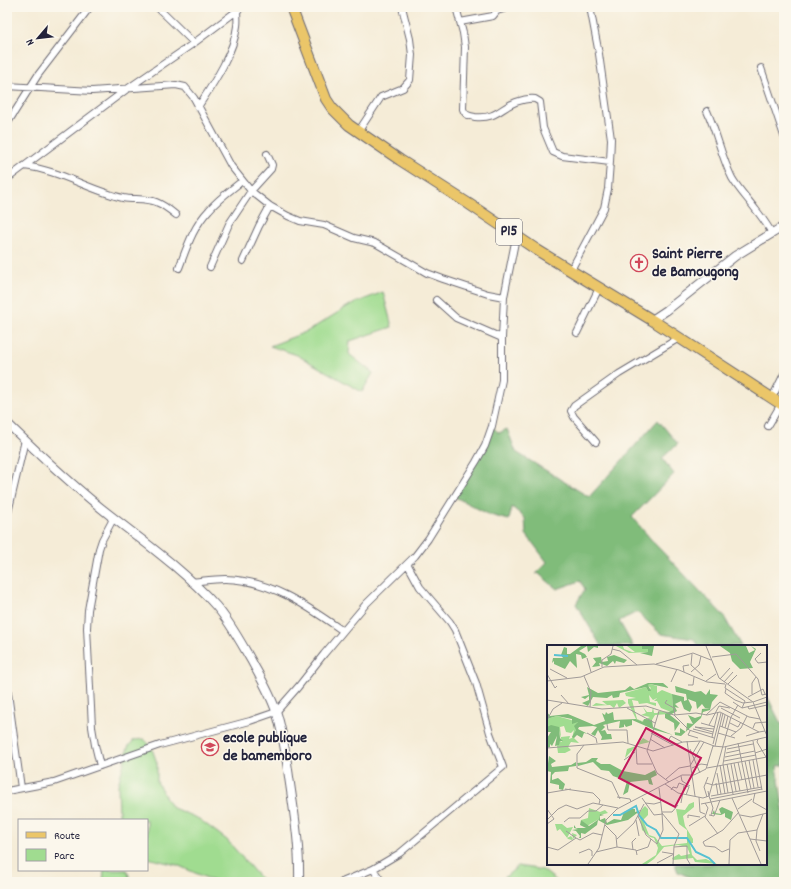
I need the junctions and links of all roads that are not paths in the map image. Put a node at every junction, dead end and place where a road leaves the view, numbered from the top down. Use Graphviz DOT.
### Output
graph roads {
  1 [pos="90,7"];
  2 [pos="157,7"];
  3 [pos="291,7"];
  4 [pos="402,7"];
  5 [pos="456,7"];
  6 [pos="510,7"];
  7 [pos="590,7"];
  8 [pos="237,8"];
  9 [pos="460,22"];
  10 [pos="194,43"];
  11 [pos="761,68"];
  12 [pos="7,86"];
  13 [pos="29,87"];
  14 [pos="127,89"];
  15 [pos="198,107"];
  16 [pos="707,111"];
  17 [pos="7,124"];
  18 [pos="358,132"];
  19 [pos="784,136"];
  20 [pos="267,154"];
  21 [pos="610,162"];
  22 [pos="24,166"];
  23 [pos="7,179"];
  24 [pos="242,182"];
  25 [pos="251,191"];
  26 [pos="270,206"];
  27 [pos="176,215"];
  28 [pos="784,226"];
  29 [pos="772,233"];
  30 [pos="516,237"];
  31 [pos="243,261"];
  32 [pos="210,267"];
  33 [pos="179,268"];
  34 [pos="571,270"];
  35 [pos="599,288"];
  36 [pos="504,298"];
  37 [pos="436,300"];
  38 [pos="652,320"];
  39 [pos="577,333"];
  40 [pos="502,338"];
  41 [pos="679,338"];
  42 [pos="784,374"];
  43 [pos="772,398"];
  44 [pos="783,405"];
  45 [pos="7,423"];
  46 [pos="768,426"];
  47 [pos="25,440"];
  48 [pos="596,442"];
  49 [pos="110,515"];
  50 [pos="7,516"];
  51 [pos="408,564"];
  52 [pos="191,582"];
  53 [pos="343,631"];
  54 [pos="7,686"];
  55 [pos="276,712"];
  56 [pos="100,766"];
  57 [pos="21,788"];
  58 [pos="7,791"];
  59 [pos="373,869"];
  60 [pos="299,882"];
  61 [pos="342,882"];
  62 [pos="382,882"];
  1 -- 13 [label="street"];
  2 -- 10 [label="street"];
  3 -- 18 [label="main road, P15"];
  4 -- 18 [label="street"];
  5 -- 9 [label="street"];
  6 -- 9 [label="street"];
  7 -- 21 [label="street"];
  8 -- 10 [label="street"];
  8 -- 15 [label="street"];
  9 -- 21 [label="street"];
  10 -- 14 [label="street"];
  11 -- 19 [label="street"];
  12 -- 13 [label="street"];
  13 -- 14 [label="street"];
  13 -- 17 [label="street"];
  14 -- 15 [label="street"];
  14 -- 22 [label="street"];
  15 -- 24 [label="street"];
  16 -- 29 [label="street"];
  18 -- 30 [label="main road, P15"];
  20 -- 25 [label="street"];
  21 -- 34 [label="street"];
  22 -- 23 [label="street"];
  22 -- 27 [label="street"];
  24 -- 25 [label="street"];
  24 -- 33 [label="street"];
  25 -- 26 [label="street"];
  25 -- 32 [label="street"];
  26 -- 31 [label="street"];
  26 -- 36 [label="street"];
  28 -- 29 [label="street"];
  29 -- 38 [label="street"];
  30 -- 34 [label="main road, P15"];
  30 -- 36 [label="street"];
  34 -- 35 [label="main road, P15"];
  35 -- 38 [label="main road, P15"];
  35 -- 39 [label="street"];
  36 -- 40 [label="street"];
  37 -- 40 [label="street"];
  38 -- 41 [label="main road, P15"];
  40 -- 51 [label="street"];
  41 -- 43 [label="main road, P15"];
  41 -- 48 [label="street"];
  42 -- 43 [label="street"];
  43 -- 44 [label="main road, P15"];
  44 -- 46 [label="street"];
  45 -- 47 [label="street"];
  47 -- 49 [label="street"];
  47 -- 50 [label="street"];
  49 -- 52 [label="street"];
  49 -- 56 [label="street"];
  51 -- 53 [label="street"];
  51 -- 59 [label="street"];
  52 -- 53 [label="street"];
  52 -- 55 [label="street"];
  53 -- 55 [label="street"];
  54 -- 57 [label="street"];
  55 -- 56 [label="street"];
  55 -- 60 [label="street"];
  56 -- 57 [label="street"];
  57 -- 58 [label="street"];
  59 -- 61 [label="street"];
  59 -- 62 [label="street"];
}
